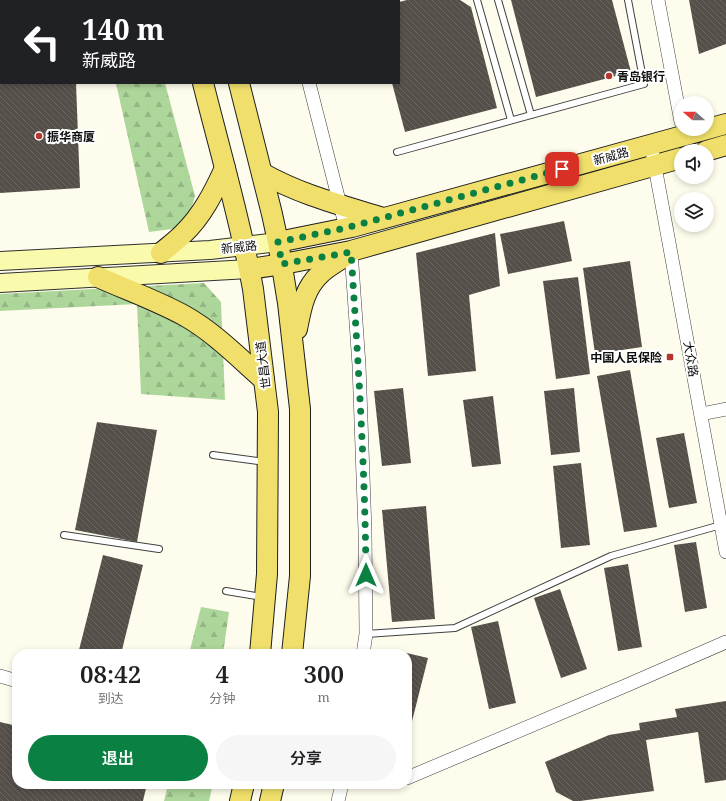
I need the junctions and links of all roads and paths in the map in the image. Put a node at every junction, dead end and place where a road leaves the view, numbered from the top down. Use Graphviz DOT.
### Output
graph roads {
  1 [pos="477,0"];
  2 [pos="498,0"];
  3 [pos="628,0"];
  4 [pos="658,0"];
  5 [pos="203,84"];
  6 [pos="239,84"];
  7 [pos="309,84"];
  8 [pos="677,96"];
  9 [pos="531,115"];
  10 [pos="511,120"];
  11 [pos="726,124"];
  12 [pos="714,127"];
  13 [pos="678,136"];
  14 [pos="651,145"];
  15 [pos="726,145"];
  16 [pos="714,149"];
  17 [pos="397,152"];
  18 [pos="674,160"];
  19 [pos="655,166"];
  20 [pos="225,168"];
  21 [pos="262,174"];
  22 [pos="340,205"];
  23 [pos="383,218"];
  24 [pos="346,228"];
  25 [pos="278,242"];
  26 [pos="244,246"];
  27 [pos="351,252"];
  28 [pos="161,253"];
  29 [pos="0,261"];
  30 [pos="282,264"];
  31 [pos="249,269"];
  32 [pos="98,277"];
  33 [pos="0,283"];
  34 [pos="293,352"];
  35 [pos="264,380"];
  36 [pos="726,409"];
  37 [pos="701,414"];
  38 [pos="213,455"];
  39 [pos="268,462"];
  40 [pos="720,525"];
  41 [pos="64,534"];
  42 [pos="159,549"];
  43 [pos="726,552"];
  44 [pos="226,591"];
  45 [pos="265,598"];
  46 [pos="366,634"];
  47 [pos="726,642"];
  48 [pos="260,649"];
  49 [pos="293,649"];
  50 [pos="364,649"];
  51 [pos="0,676"];
  52 [pos="12,680"];
  53 [pos="412,776"];
  54 [pos="243,789"];
  55 [pos="273,789"];
  56 [pos="341,789"];
  57 [pos="240,801"];
  58 [pos="270,801"];
  59 [pos="338,801"];
  1 -- 10 [label="lane"];
  2 -- 9 [label="lane"];
  3 -- 9 [label="lane"];
  4 -- 8 [label="street"];
  5 -- 20 [label="main road, 世昌大道"];
  6 -- 21 [label="main road"];
  7 -- 22 [label="street"];
  9 -- 10 [label="lane"];
  10 -- 17 [label="lane"];
  11 -- 12 [label="main road, 新威路"];
  13 -- 14 [label="main road, 新威路"];
  14 -- 19 [label="street, 大众路"];
  14 -- 23 [label="main road, 新威路"];
  15 -- 16 [label="main road"];
  18 -- 19 [label="main road, 新威路"];
  19 -- 27 [label="main road, 新威路"];
  19 -- 37 [label="street, 大众路"];
  20 -- 26 [label="main road, 世昌大道"];
  20 -- 28 [label="main road"];
  21 -- 22 [label="main road"];
  21 -- 25 [label="main road"];
  22 -- 23 [label="main road"];
  22 -- 24 [label="street"];
  23 -- 24 [label="main road, 新威路"];
  24 -- 25 [label="main road, 新威路"];
  25 -- 26 [label="main road, 新威路"];
  25 -- 30 [label="main road"];
  26 -- 28 [label="main road, 新威路"];
  26 -- 31 [label="main road, 世昌大道"];
  27 -- 30 [label="main road, 新威路"];
  27 -- 34 [label="main road"];
  27 -- 46 [label="street"];
  28 -- 29 [label="main road, 新威路"];
  30 -- 31 [label="main road, 新威路"];
  30 -- 34 [label="main road"];
  31 -- 32 [label="main road, 新威路"];
  31 -- 35 [label="main road, 世昌大道"];
  32 -- 33 [label="main road, 新威路"];
  32 -- 35 [label="main road"];
  34 -- 49 [label="main road"];
  35 -- 39 [label="main road, 世昌大道"];
  36 -- 37 [label="street"];
  37 -- 40 [label="street, 大众路"];
  38 -- 39 [label="lane"];
  39 -- 45 [label="main road, 世昌大道"];
  40 -- 43 [label="street, 大众路"];
  40 -- 46 [label="lane"];
  41 -- 42 [label="lane"];
  44 -- 45 [label="lane"];
  45 -- 48 [label="main road, 世昌大道"];
  46 -- 50 [label="street"];
  47 -- 53 [label="street"];
  51 -- 52 [label="street"];
  54 -- 57 [label="main road"];
  55 -- 58 [label="main road"];
  56 -- 59 [label="street"];
}
